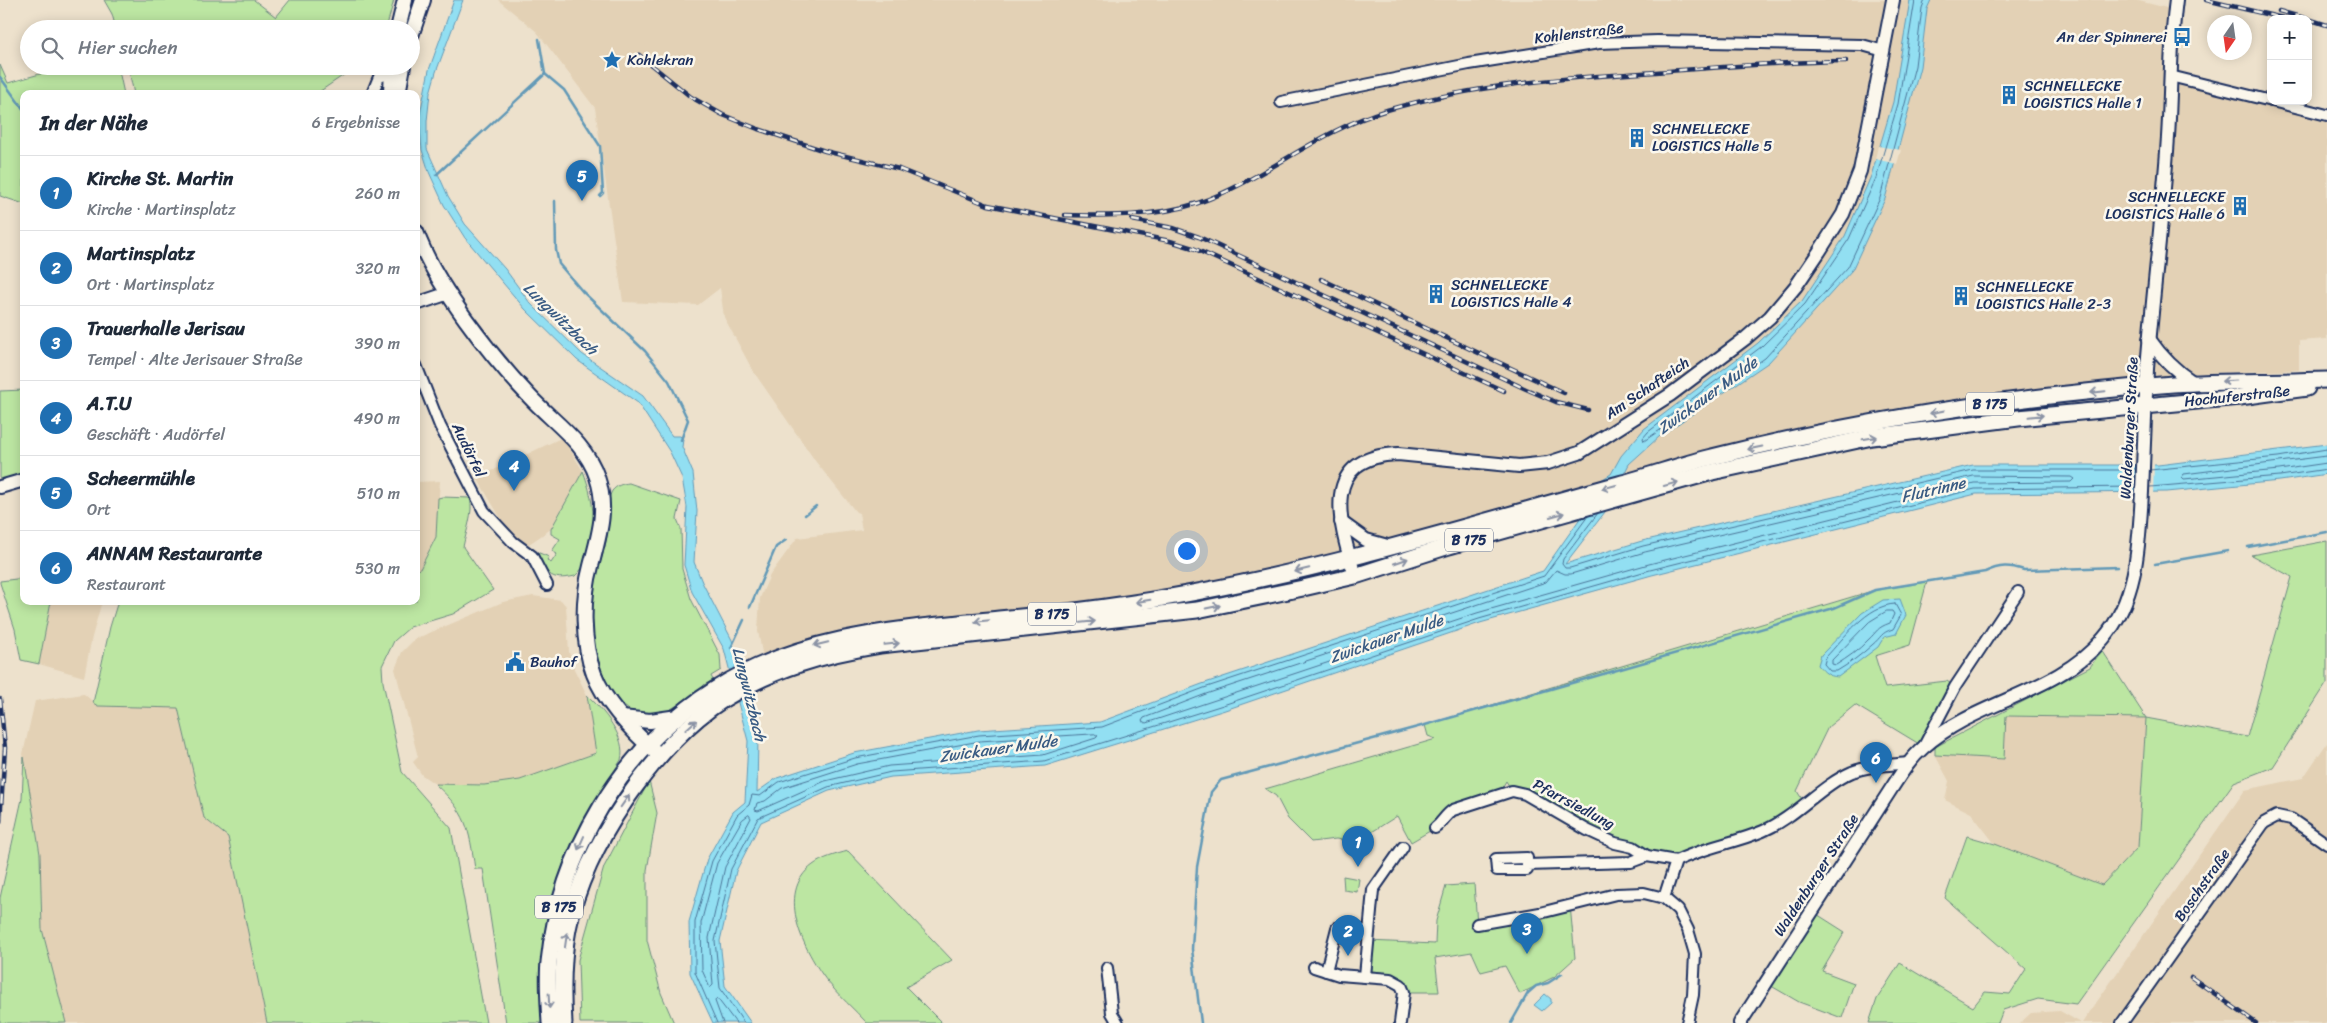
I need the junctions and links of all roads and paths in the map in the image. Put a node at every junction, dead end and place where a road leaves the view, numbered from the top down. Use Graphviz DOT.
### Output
graph roads {
  1 [pos="405,0"];
  2 [pos="423,0"];
  3 [pos="1893,0"];
  4 [pos="2176,0"];
  5 [pos="400,20"];
  6 [pos="416,20"];
  7 [pos="1884,51"];
  8 [pos="383,75"];
  9 [pos="394,75"];
  10 [pos="396,75"];
  11 [pos="2170,76"];
  12 [pos="374,90"];
  13 [pos="392,90"];
  14 [pos="398,90"];
  15 [pos="2267,100"];
  16 [pos="1281,102"];
  17 [pos="2288,105"];
  18 [pos="2327,115"];
  19 [pos="420,241"];
  20 [pos="449,293"];
  21 [pos="420,303"];
  22 [pos="2150,339"];
  23 [pos="420,375"];
  24 [pos="2327,382"];
  25 [pos="2194,383"];
  26 [pos="2146,387"];
  27 [pos="2146,406"];
  28 [pos="20,481"];
  29 [pos="0,487"];
  30 [pos="1585,500"];
  31 [pos="1341,522"];
  32 [pos="1393,547"];
  33 [pos="1350,559"];
  34 [pos="1355,576"];
  35 [pos="547,585"];
  36 [pos="2018,592"];
  37 [pos="758,673"];
  38 [pos="721,693"];
  39 [pos="678,717"];
  40 [pos="622,718"];
  41 [pos="648,746"];
  42 [pos="1924,747"];
  43 [pos="660,756"];
  44 [pos="1909,763"];
  45 [pos="1435,828"];
  46 [pos="2327,844"];
  47 [pos="1403,847"];
  48 [pos="1647,856"];
  49 [pos="1676,861"];
  50 [pos="1527,865"];
  51 [pos="1664,898"];
  52 [pos="1477,924"];
  53 [pos="1368,931"];
  54 [pos="1314,967"];
  55 [pos="1107,968"];
  56 [pos="1326,971"];
  57 [pos="1365,976"];
  58 [pos="550,1023"];
  59 [pos="564,1023"];
  60 [pos="1118,1023"];
  61 [pos="1400,1023"];
  62 [pos="1687,1023"];
  63 [pos="1740,1023"];
  64 [pos="2122,1023"];
  1 -- 5 [label="main road"];
  2 -- 6 [label="main road"];
  3 -- 7 [label="street, Am Schafteich"];
  4 -- 11 [label="street, Waldenburger Straße"];
  7 -- 16 [label="street, Kohlenstraße"];
  7 -- 31 [label="street, Am Schafteich"];
  8 -- 12 [label="street"];
  9 -- 13 [label="main road"];
  10 -- 14 [label="main road"];
  11 -- 15 [label="street"];
  11 -- 22 [label="street, Waldenburger Straße"];
  17 -- 18 [label="street"];
  19 -- 20 [label="main road"];
  20 -- 21 [label="street"];
  20 -- 40 [label="main road"];
  22 -- 25 [label="street"];
  22 -- 26 [label="street, Waldenburger Straße"];
  23 -- 35 [label="street, Audörfel"];
  24 -- 25 [label="main road, Hochuferstraße / B 175, one-way"];
  24 -- 27 [label="main road, Hochuferstraße / B 175"];
  25 -- 26 [label="main road, Hochuferstraße / B 175"];
  26 -- 27 [label="street, Waldenburger Straße"];
  26 -- 30 [label="main road, B 175, one-way"];
  30 -- 27 [label="main road, B 175, one-way"];
  27 -- 42 [label="street, Waldenburger Straße"];
  28 -- 29 [label="street"];
  30 -- 32 [label="main road, B 175"];
  34 -- 30 [label="main road, B 175, one-way"];
  31 -- 32 [label="street"];
  31 -- 33 [label="street, Am Schafteich"];
  32 -- 33 [label="main road, B 175"];
  33 -- 34 [label="street, Am Schafteich"];
  33 -- 37 [label="main road, B 175, one-way"];
  37 -- 34 [label="main road, B 175, one-way"];
  36 -- 42 [label="street, Waldenburger Straße"];
  37 -- 38 [label="main road, B 175"];
  38 -- 39 [label="main road, B 175"];
  43 -- 38 [label="main road, B 175, one-way"];
  39 -- 40 [label="main road"];
  39 -- 41 [label="main road, B 175"];
  40 -- 41 [label="main road"];
  41 -- 43 [label="main road"];
  41 -- 58 [label="main road, B 175, one-way"];
  42 -- 44 [label="street, Waldenburger Straße"];
  59 -- 43 [label="main road, B 175, one-way"];
  44 -- 49 [label="street"];
  44 -- 63 [label="street, Waldenburger Straße"];
  45 -- 48 [label="street, Pfarrsiedlung"];
  46 -- 64 [label="street, Boschstraße"];
  47 -- 53 [label="street"];
  48 -- 49 [label="street, Pfarrsiedlung"];
  48 -- 50 [label="street, Pfarrsiedlung"];
  49 -- 51 [label="street"];
  51 -- 52 [label="street"];
  51 -- 62 [label="street"];
  53 -- 56 [label="street"];
  53 -- 57 [label="street"];
  54 -- 56 [label="street"];
  55 -- 60 [label="street"];
  56 -- 57 [label="street"];
  57 -- 61 [label="street"];
}
